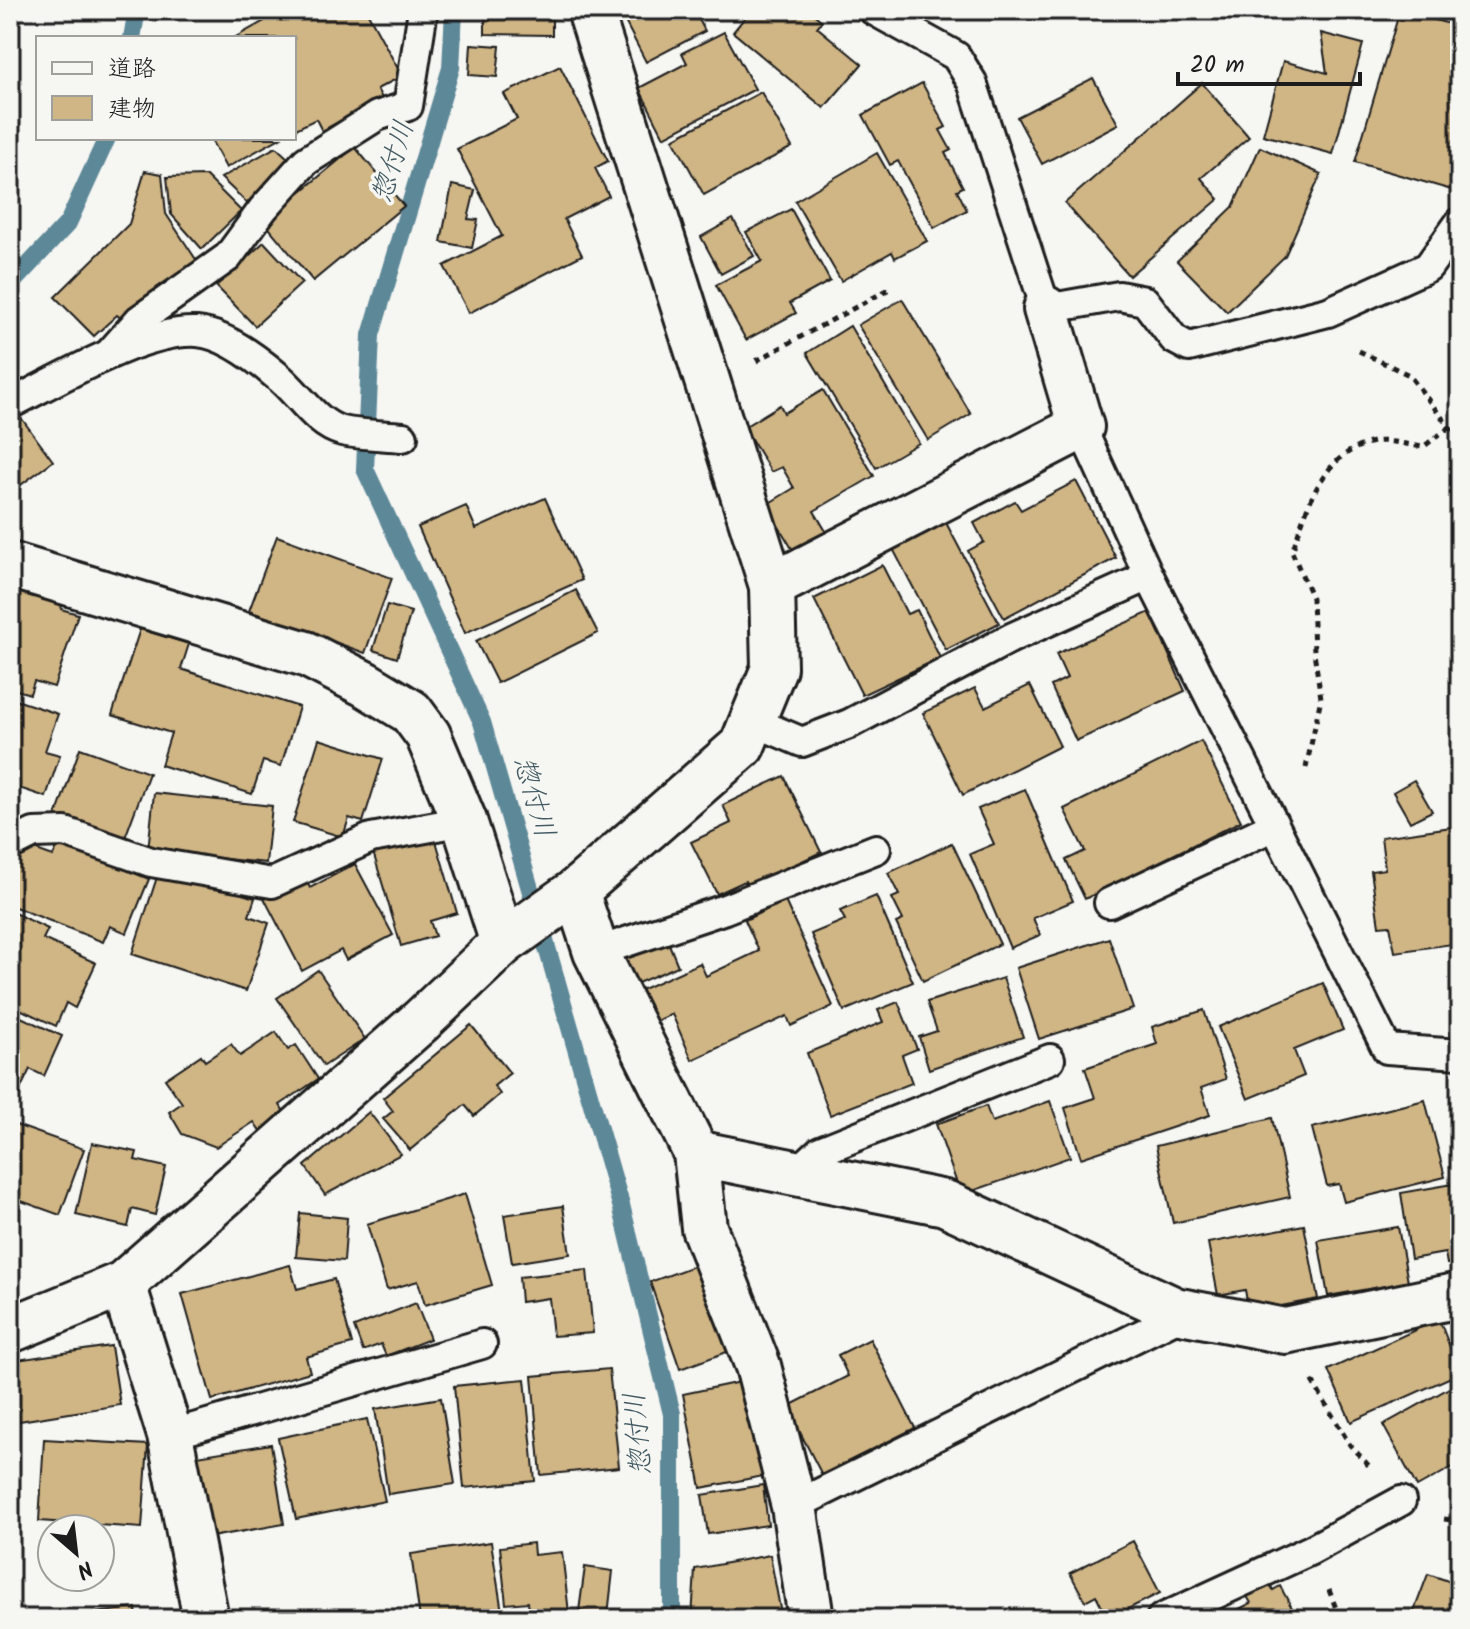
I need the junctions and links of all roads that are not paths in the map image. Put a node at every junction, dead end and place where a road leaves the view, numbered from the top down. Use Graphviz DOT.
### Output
graph roads {
  1 [pos="423,10"];
  2 [pos="590,10"];
  3 [pos="873,10"];
  4 [pos="1460,222"];
  5 [pos="1046,309"];
  6 [pos="109,354"];
  7 [pos="10,404"];
  8 [pos="1081,427"];
  9 [pos="403,437"];
  10 [pos="10,565"];
  11 [pos="1149,576"];
  12 [pos="772,586"];
  13 [pos="752,721"];
  14 [pos="464,821"];
  15 [pos="1274,826"];
  16 [pos="10,845"];
  17 [pos="876,849"];
  18 [pos="571,894"];
  19 [pos="1109,903"];
  20 [pos="510,938"];
  21 [pos="596,952"];
  22 [pos="1460,1054"];
  23 [pos="1050,1059"];
  24 [pos="696,1153"];
  25 [pos="795,1174"];
  26 [pos="123,1284"];
  27 [pos="1460,1295"];
  28 [pos="1187,1312"];
  29 [pos="10,1330"];
  30 [pos="482,1344"];
  31 [pos="170,1435"];
  32 [pos="1401,1501"];
  33 [pos="794,1506"];
  34 [pos="206,1619"];
  35 [pos="811,1619"];
  36 [pos="1161,1619"];
  1 -- 6 [label="lane"];
  2 -- 12 [label="street"];
  3 -- 5 [label="lane"];
  4 -- 5 [label="lane"];
  5 -- 8 [label="street"];
  6 -- 7 [label="lane"];
  6 -- 9 [label="lane"];
  8 -- 11 [label="lane"];
  8 -- 12 [label="street"];
  10 -- 14 [label="street"];
  11 -- 13 [label="lane"];
  11 -- 15 [label="lane"];
  12 -- 13 [label="street"];
  13 -- 18 [label="street"];
  14 -- 16 [label="lane"];
  14 -- 20 [label="street"];
  15 -- 19 [label="lane"];
  15 -- 22 [label="lane"];
  17 -- 21 [label="lane"];
  18 -- 20 [label="street"];
  18 -- 21 [label="street"];
  20 -- 26 [label="street"];
  21 -- 24 [label="street"];
  23 -- 25 [label="lane"];
  24 -- 25 [label="street"];
  24 -- 33 [label="street"];
  25 -- 28 [label="street"];
  26 -- 29 [label="street"];
  26 -- 31 [label="street"];
  27 -- 28 [label="street"];
  28 -- 33 [label="lane"];
  30 -- 31 [label="lane"];
  31 -- 34 [label="street"];
  32 -- 36 [label="lane"];
  33 -- 35 [label="street"];
}
